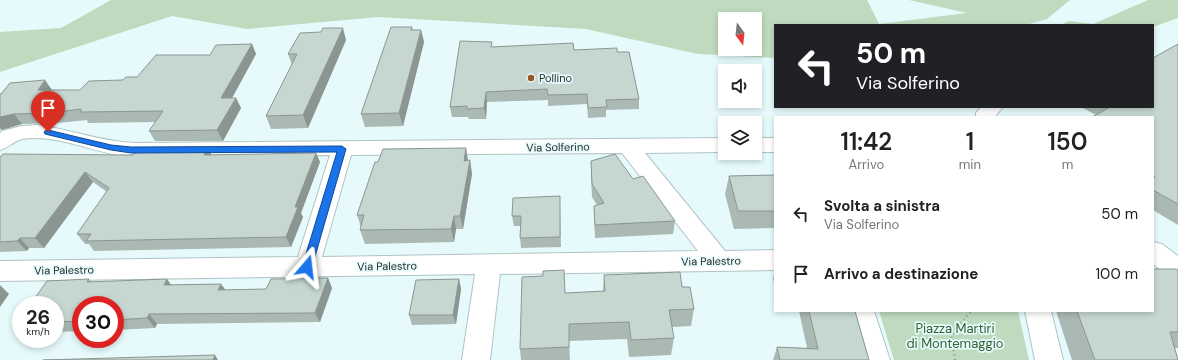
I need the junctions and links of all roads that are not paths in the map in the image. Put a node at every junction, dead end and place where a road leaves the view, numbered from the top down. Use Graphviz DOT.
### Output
graph roads {
  1 [pos="992,108"];
  2 [pos="986,116"];
  3 [pos="1,142"];
  4 [pos="718,145"];
  5 [pos="762,145"];
  6 [pos="774,145"];
  7 [pos="628,146"];
  8 [pos="342,149"];
  9 [pos="1154,252"];
  10 [pos="774,260"];
  11 [pos="719,261"];
  12 [pos="489,264"];
  13 [pos="307,267"];
  14 [pos="1178,269"];
  15 [pos="1154,270"];
  16 [pos="0,271"];
  17 [pos="861,312"];
  18 [pos="1038,312"];
  19 [pos="476,360"];
  20 [pos="876,360"];
  21 [pos="1049,360"];
  1 -- 2 [label="street"];
  3 -- 8 [label="street, Via Solferino"];
  4 -- 7 [label="street"];
  5 -- 6 [label="street"];
  7 -- 8 [label="street, Via Solferino"];
  7 -- 11 [label="street"];
  8 -- 13 [label="street"];
  9 -- 14 [label="street"];
  10 -- 11 [label="street, Via Palestro"];
  11 -- 12 [label="street, Via Palestro"];
  12 -- 13 [label="street, Via Palestro"];
  12 -- 19 [label="street"];
  13 -- 16 [label="street, Via Palestro"];
  14 -- 15 [label="street"];
  17 -- 20 [label="street"];
  18 -- 21 [label="street"];
}
